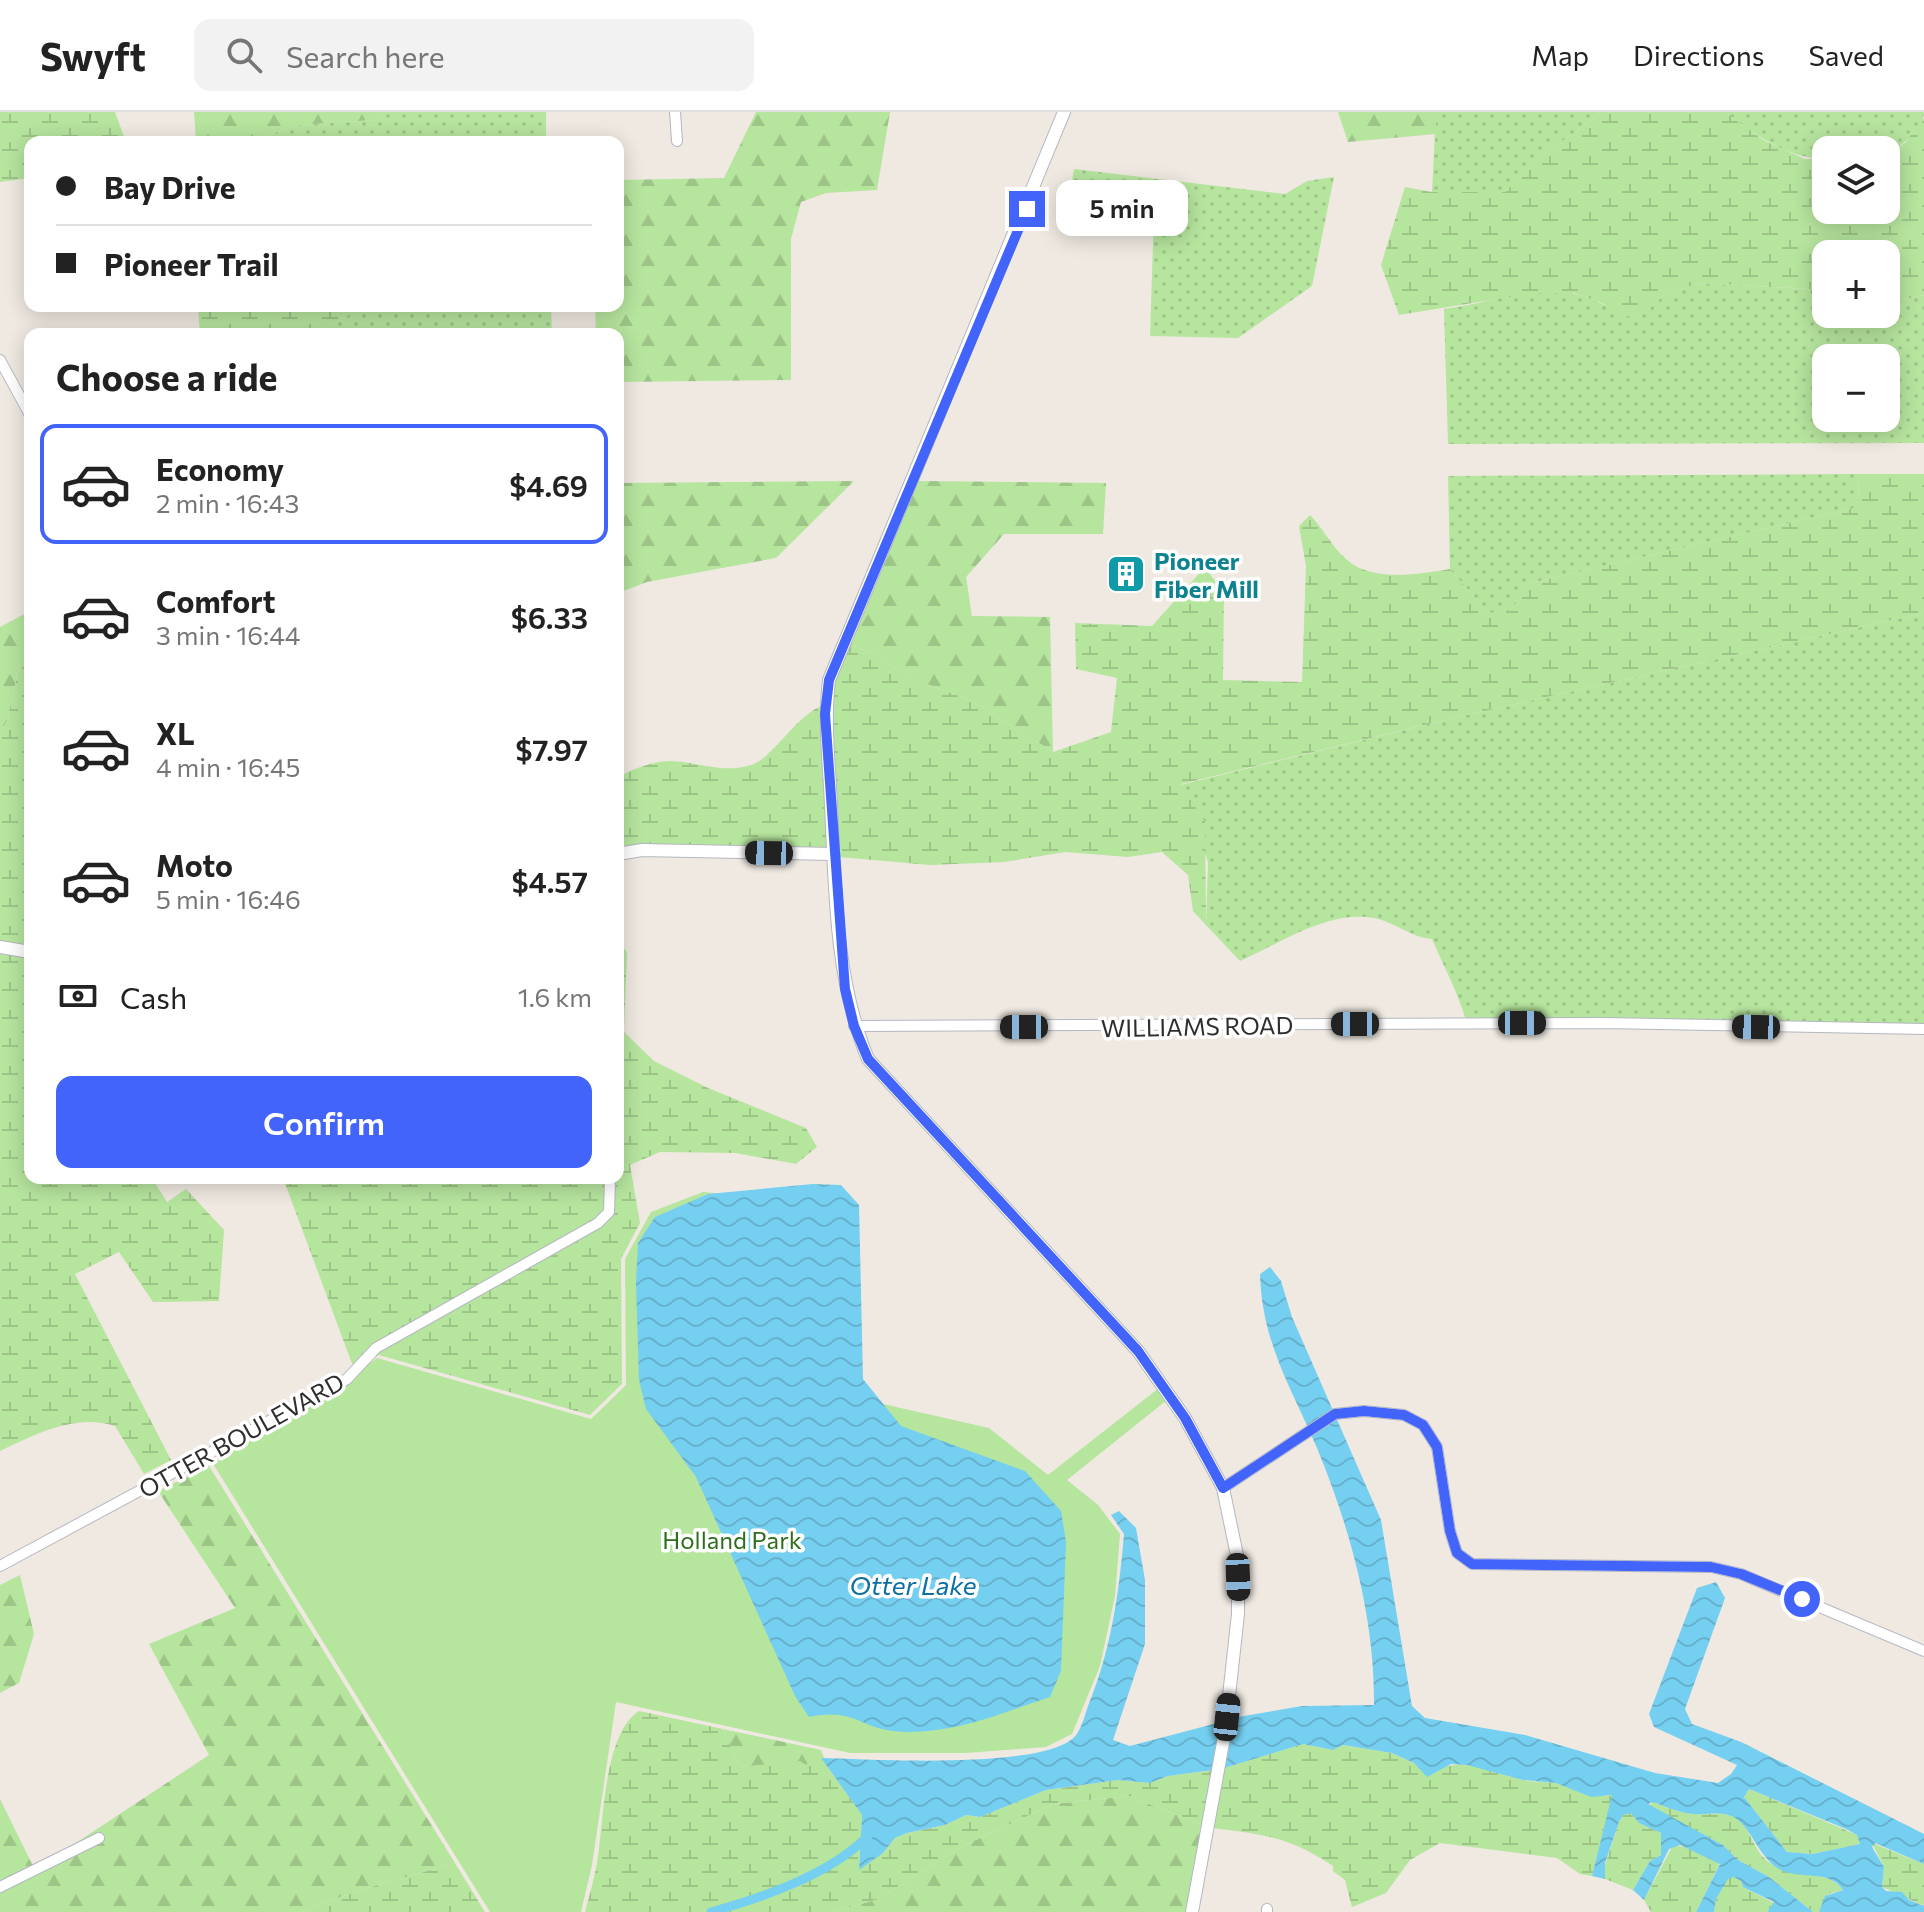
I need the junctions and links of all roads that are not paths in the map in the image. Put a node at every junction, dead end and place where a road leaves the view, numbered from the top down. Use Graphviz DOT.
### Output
graph roads {
  1 [pos="675,112"];
  2 [pos="1064,112"];
  3 [pos="677,141"];
  4 [pos="0,360"];
  5 [pos="24,404"];
  6 [pos="624,853"];
  7 [pos="833,854"];
  8 [pos="0,947"];
  9 [pos="24,951"];
  10 [pos="854,1026"];
  11 [pos="1924,1029"];
  12 [pos="610,1184"];
  13 [pos="1223,1488"];
  14 [pos="0,1566"];
  15 [pos="1924,1651"];
  16 [pos="99,1838"];
  17 [pos="0,1887"];
  18 [pos="1192,1912"];
  1 -- 3 [label="street"];
  2 -- 7 [label="street"];
  4 -- 5 [label="street"];
  6 -- 7 [label="street"];
  7 -- 10 [label="street"];
  8 -- 9 [label="street"];
  10 -- 11 [label="street, WILLIAMS ROAD"];
  10 -- 13 [label="street"];
  12 -- 14 [label="street, OTTER BOULEVARD"];
  13 -- 15 [label="street"];
  13 -- 18 [label="street"];
  16 -- 17 [label="street"];
}
